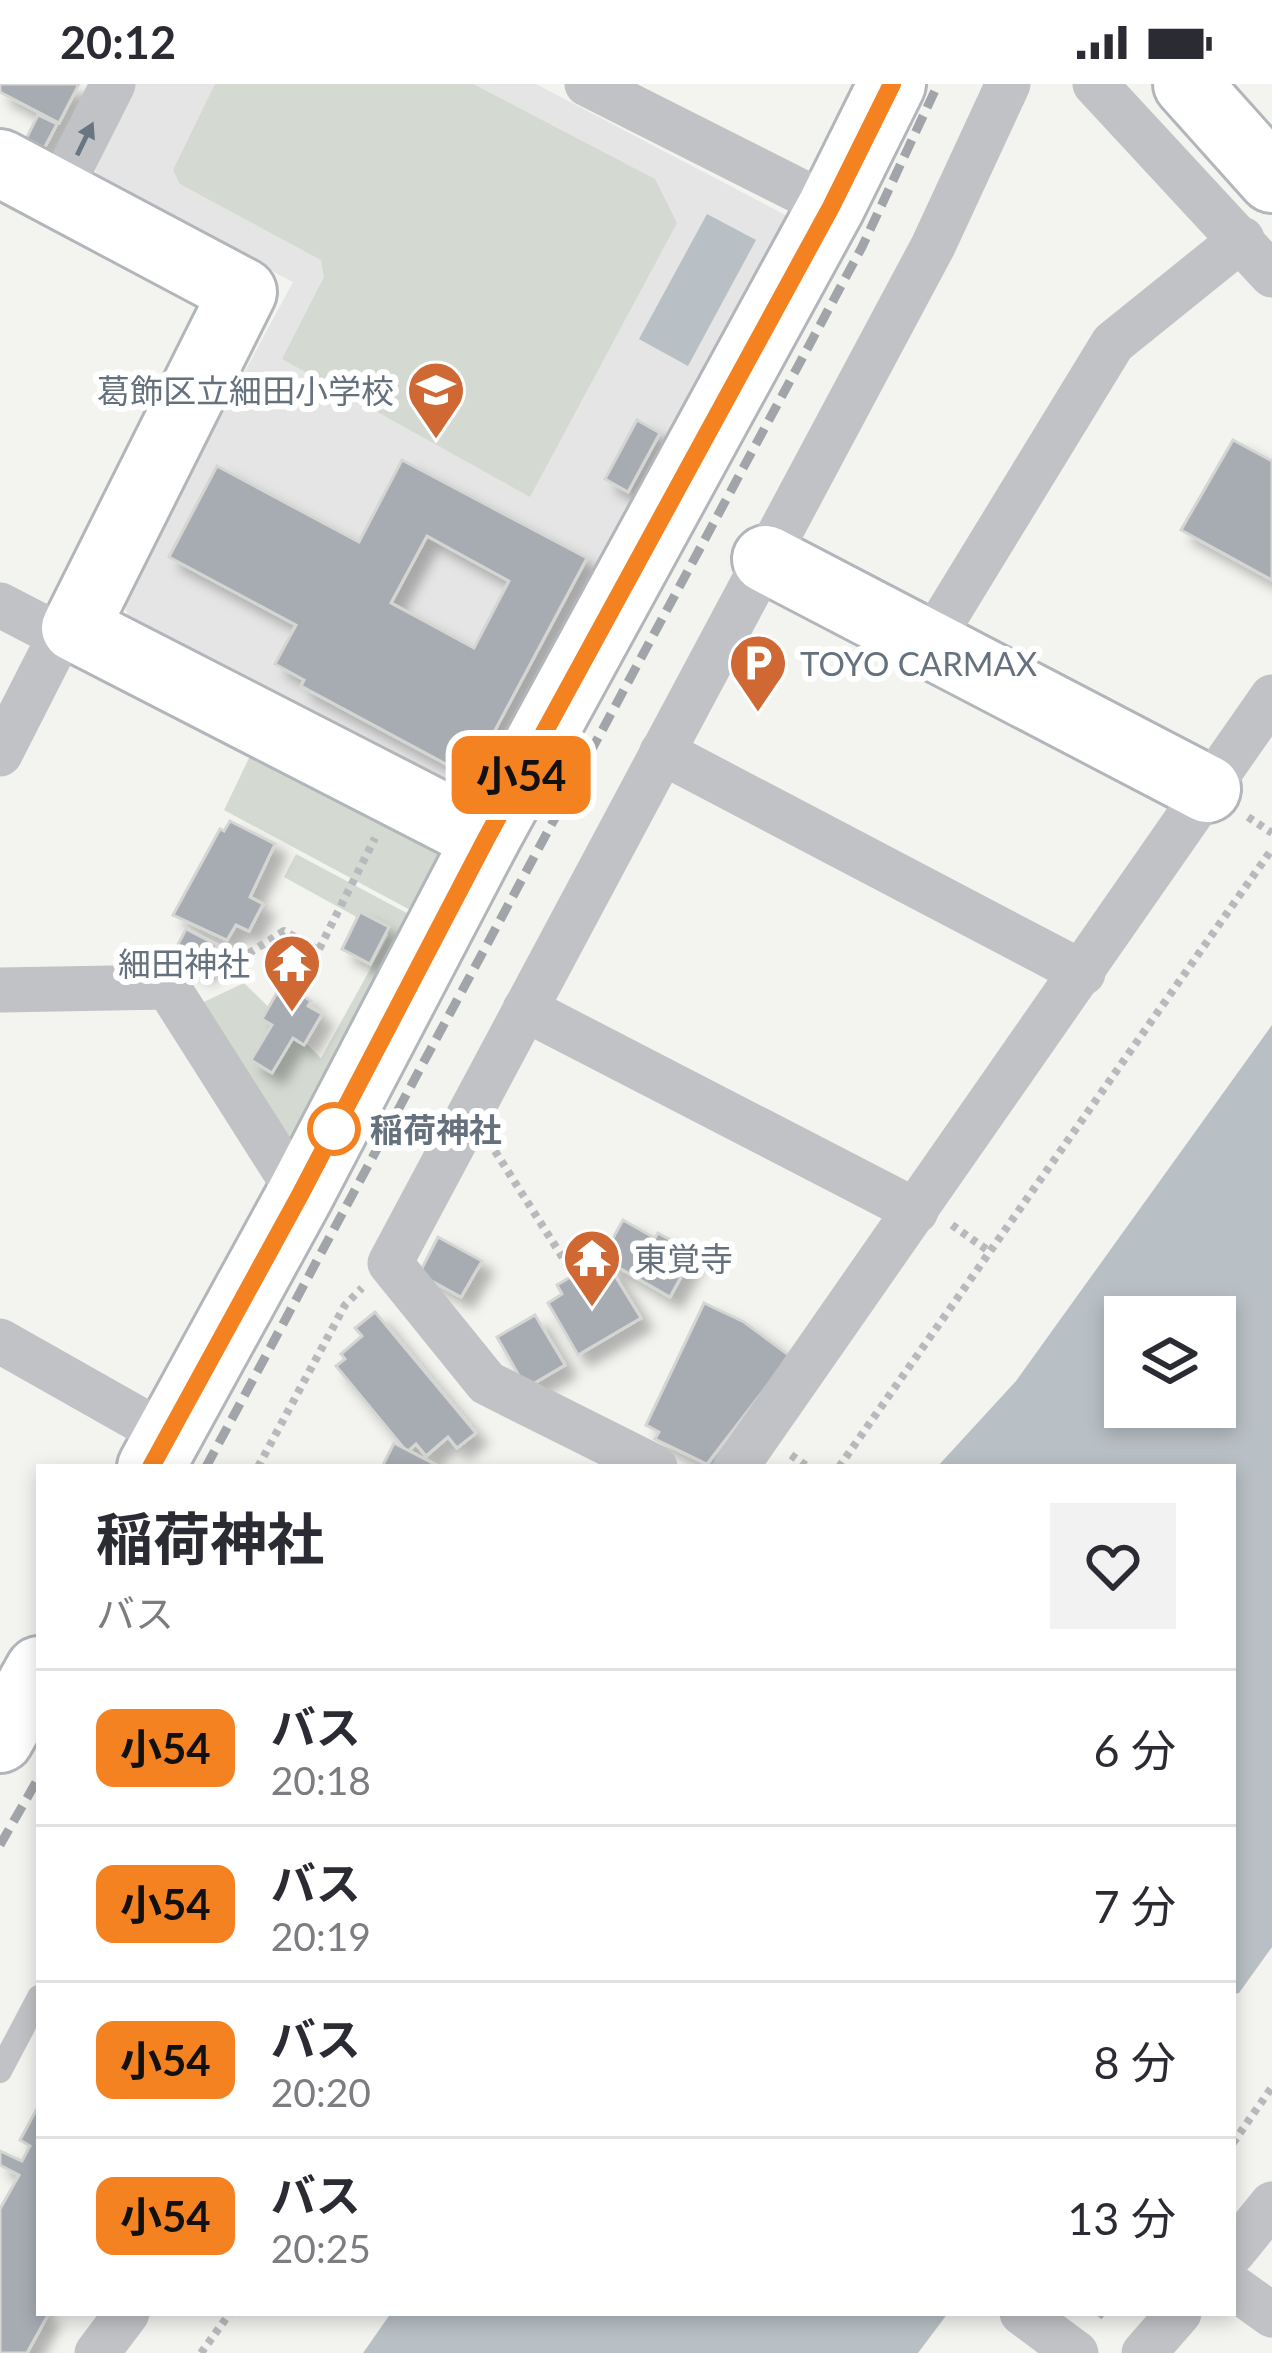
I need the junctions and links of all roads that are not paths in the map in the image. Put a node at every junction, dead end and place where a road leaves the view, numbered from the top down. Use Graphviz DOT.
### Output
graph roads {
  1 [pos="112,84"];
  2 [pos="587,84"];
  3 [pos="892,84"];
  4 [pos="1008,84"];
  5 [pos="1095,84"];
  6 [pos="1187,84"];
  7 [pos="0,163"];
  8 [pos="1272,179"];
  9 [pos="58,194"];
  10 [pos="831,207"];
  11 [pos="1242,239"];
  12 [pos="1272,275"];
  13 [pos="766,559"];
  14 [pos="0,605"];
  15 [pos="68,632"];
  16 [pos="929,644"];
  17 [pos="1272,697"];
  18 [pos="662,752"];
  19 [pos="0,754"];
  20 [pos="1207,789"];
  21 [pos="486,839"];
  22 [pos="1082,973"];
  23 [pos="0,990"];
  24 [pos="526,1009"];
  25 [pos="300,1195"];
  26 [pos="929,1215"];
  27 [pos="0,1341"];
  28 [pos="159,1451"];
  29 [pos="650,1464"];
  30 [pos="738,1464"];
  31 [pos="28,1673"];
  32 [pos="0,1739"];
  33 [pos="36,2003"];
  34 [pos="0,2071"];
  35 [pos="1272,2204"];
  36 [pos="1236,2248"];
  37 [pos="1236,2289"];
  38 [pos="1272,2315"];
  39 [pos="125,2316"];
  40 [pos="1026,2316"];
  41 [pos="1176,2316"];
  42 [pos="1072,2350"];
  43 [pos="97,2353"];
  44 [pos="1144,2353"];
  9 -- 1 [label="street, one-way"];
  2 -- 10 [label="street"];
  3 -- 10 [label="street"];
  4 -- 13 [label="street"];
  5 -- 11 [label="street"];
  6 -- 8 [label="street"];
  7 -- 9 [label="street"];
  9 -- 15 [label="street"];
  10 -- 21 [label="street"];
  11 -- 12 [label="street"];
  11 -- 16 [label="street"];
  13 -- 16 [label="street"];
  13 -- 18 [label="street"];
  14 -- 15 [label="street"];
  15 -- 19 [label="street"];
  15 -- 21 [label="street"];
  16 -- 20 [label="street"];
  17 -- 20 [label="street"];
  18 -- 22 [label="street"];
  18 -- 24 [label="street"];
  20 -- 22 [label="street"];
  21 -- 25 [label="street"];
  22 -- 26 [label="street"];
  23 -- 25 [label="street"];
  24 -- 26 [label="street"];
  24 -- 29 [label="street"];
  25 -- 28 [label="street"];
  26 -- 30 [label="street"];
  27 -- 28 [label="street"];
  31 -- 32 [label="street"];
  33 -- 34 [label="lane"];
  35 -- 36 [label="street"];
  37 -- 38 [label="street"];
  39 -- 43 [label="street"];
  40 -- 42 [label="street"];
  41 -- 44 [label="street"];
}
